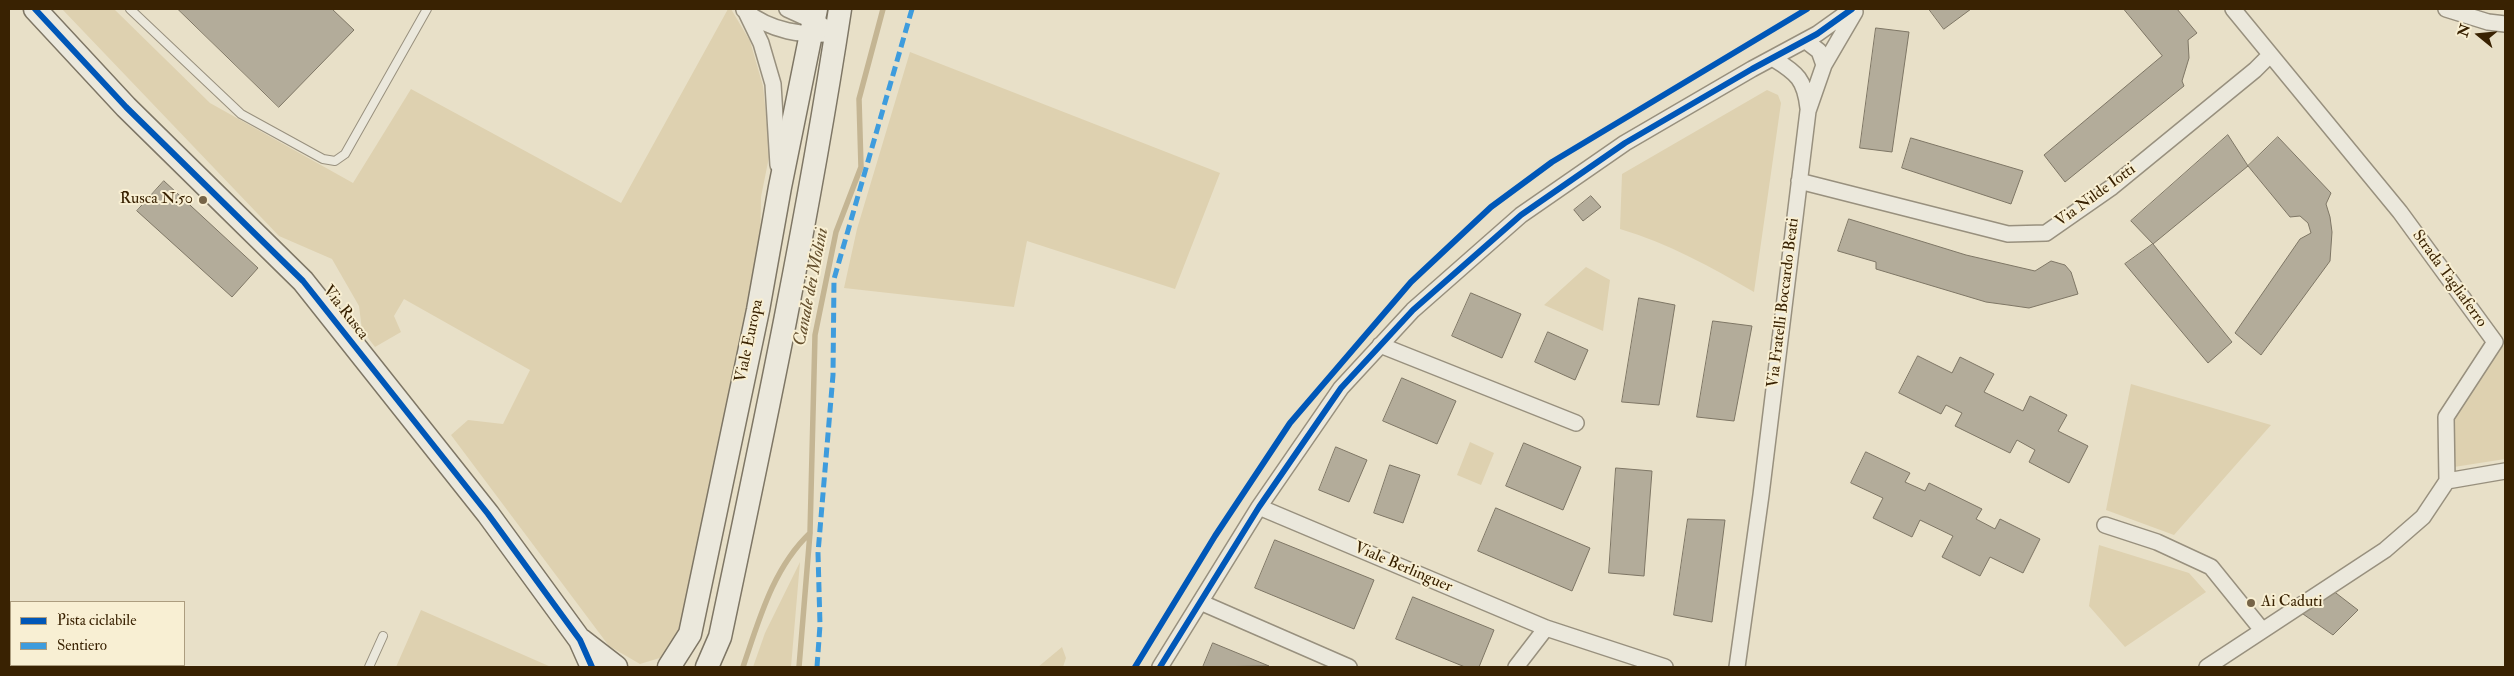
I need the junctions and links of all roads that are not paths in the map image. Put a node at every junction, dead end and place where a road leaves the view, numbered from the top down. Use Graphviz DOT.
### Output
graph roads {
  1 [pos="35,9"];
  2 [pos="130,9"];
  3 [pos="427,9"];
  4 [pos="787,9"];
  5 [pos="840,9"];
  6 [pos="1852,9"];
  7 [pos="1857,9"];
  8 [pos="2233,9"];
  9 [pos="2446,9"];
  10 [pos="745,10"];
  11 [pos="814,22"];
  12 [pos="2505,24"];
  13 [pos="836,34"];
  14 [pos="1808,40"];
  15 [pos="2270,54"];
  16 [pos="1774,59"];
  17 [pos="1824,65"];
  18 [pos="1800,80"];
  19 [pos="1808,111"];
  20 [pos="1800,181"];
  21 [pos="780,187"];
  22 [pos="1380,345"];
  23 [pos="1576,423"];
  24 [pos="2505,471"];
  25 [pos="2447,481"];
  26 [pos="1259,507"];
  27 [pos="2105,525"];
  28 [pos="1200,602"];
  29 [pos="1546,628"];
  30 [pos="2262,630"];
  31 [pos="383,636"];
  32 [pos="580,640"];
  33 [pos="369,667"];
  34 [pos="592,667"];
  35 [pos="616,667"];
  36 [pos="669,667"];
  37 [pos="707,667"];
  38 [pos="1160,667"];
  39 [pos="1349,667"];
  40 [pos="1516,667"];
  41 [pos="1665,667"];
  42 [pos="1737,667"];
  43 [pos="2207,667"];
  1 -- 32 [label="street, Via Rusca"];
  2 -- 3 [label="lane"];
  4 -- 11 [label="street"];
  5 -- 13 [label="street, Viale Europa"];
  6 -- 14 [label="street"];
  7 -- 17 [label="street, Via Fratelli Boccardo Beati"];
  8 -- 15 [label="street"];
  9 -- 12 [label="street"];
  10 -- 11 [label="street"];
  10 -- 21 [label="street"];
  11 -- 13 [label="street"];
  11 -- 21 [label="street, Viale Europa"];
  13 -- 37 [label="street, Viale Europa"];
  14 -- 16 [label="street"];
  14 -- 17 [label="street"];
  14 -- 18 [label="street, Via Fratelli Boccardo Beati"];
  15 -- 20 [label="street, Via Nilde Iotti"];
  15 -- 25 [label="street, Strada Tagliaferro"];
  16 -- 18 [label="street"];
  16 -- 22 [label="street"];
  17 -- 19 [label="street, Via Fratelli Boccardo Beati"];
  18 -- 19 [label="street, Via Fratelli Boccardo Beati"];
  19 -- 20 [label="street, Via Fratelli Boccardo Beati"];
  20 -- 42 [label="street, Via Fratelli Boccardo Beati"];
  21 -- 36 [label="street, Viale Europa"];
  22 -- 23 [label="street"];
  22 -- 26 [label="street"];
  24 -- 25 [label="street"];
  25 -- 30 [label="street"];
  26 -- 28 [label="street"];
  26 -- 29 [label="street, Viale Berlinguer"];
  27 -- 30 [label="street"];
  28 -- 38 [label="street"];
  28 -- 39 [label="street"];
  29 -- 40 [label="street"];
  29 -- 41 [label="street, Viale Berlinguer"];
  30 -- 43 [label="street"];
  31 -- 33 [label="lane"];
  32 -- 34 [label="street, Via Rusca"];
  32 -- 35 [label="street, Via Rusca"];
}
